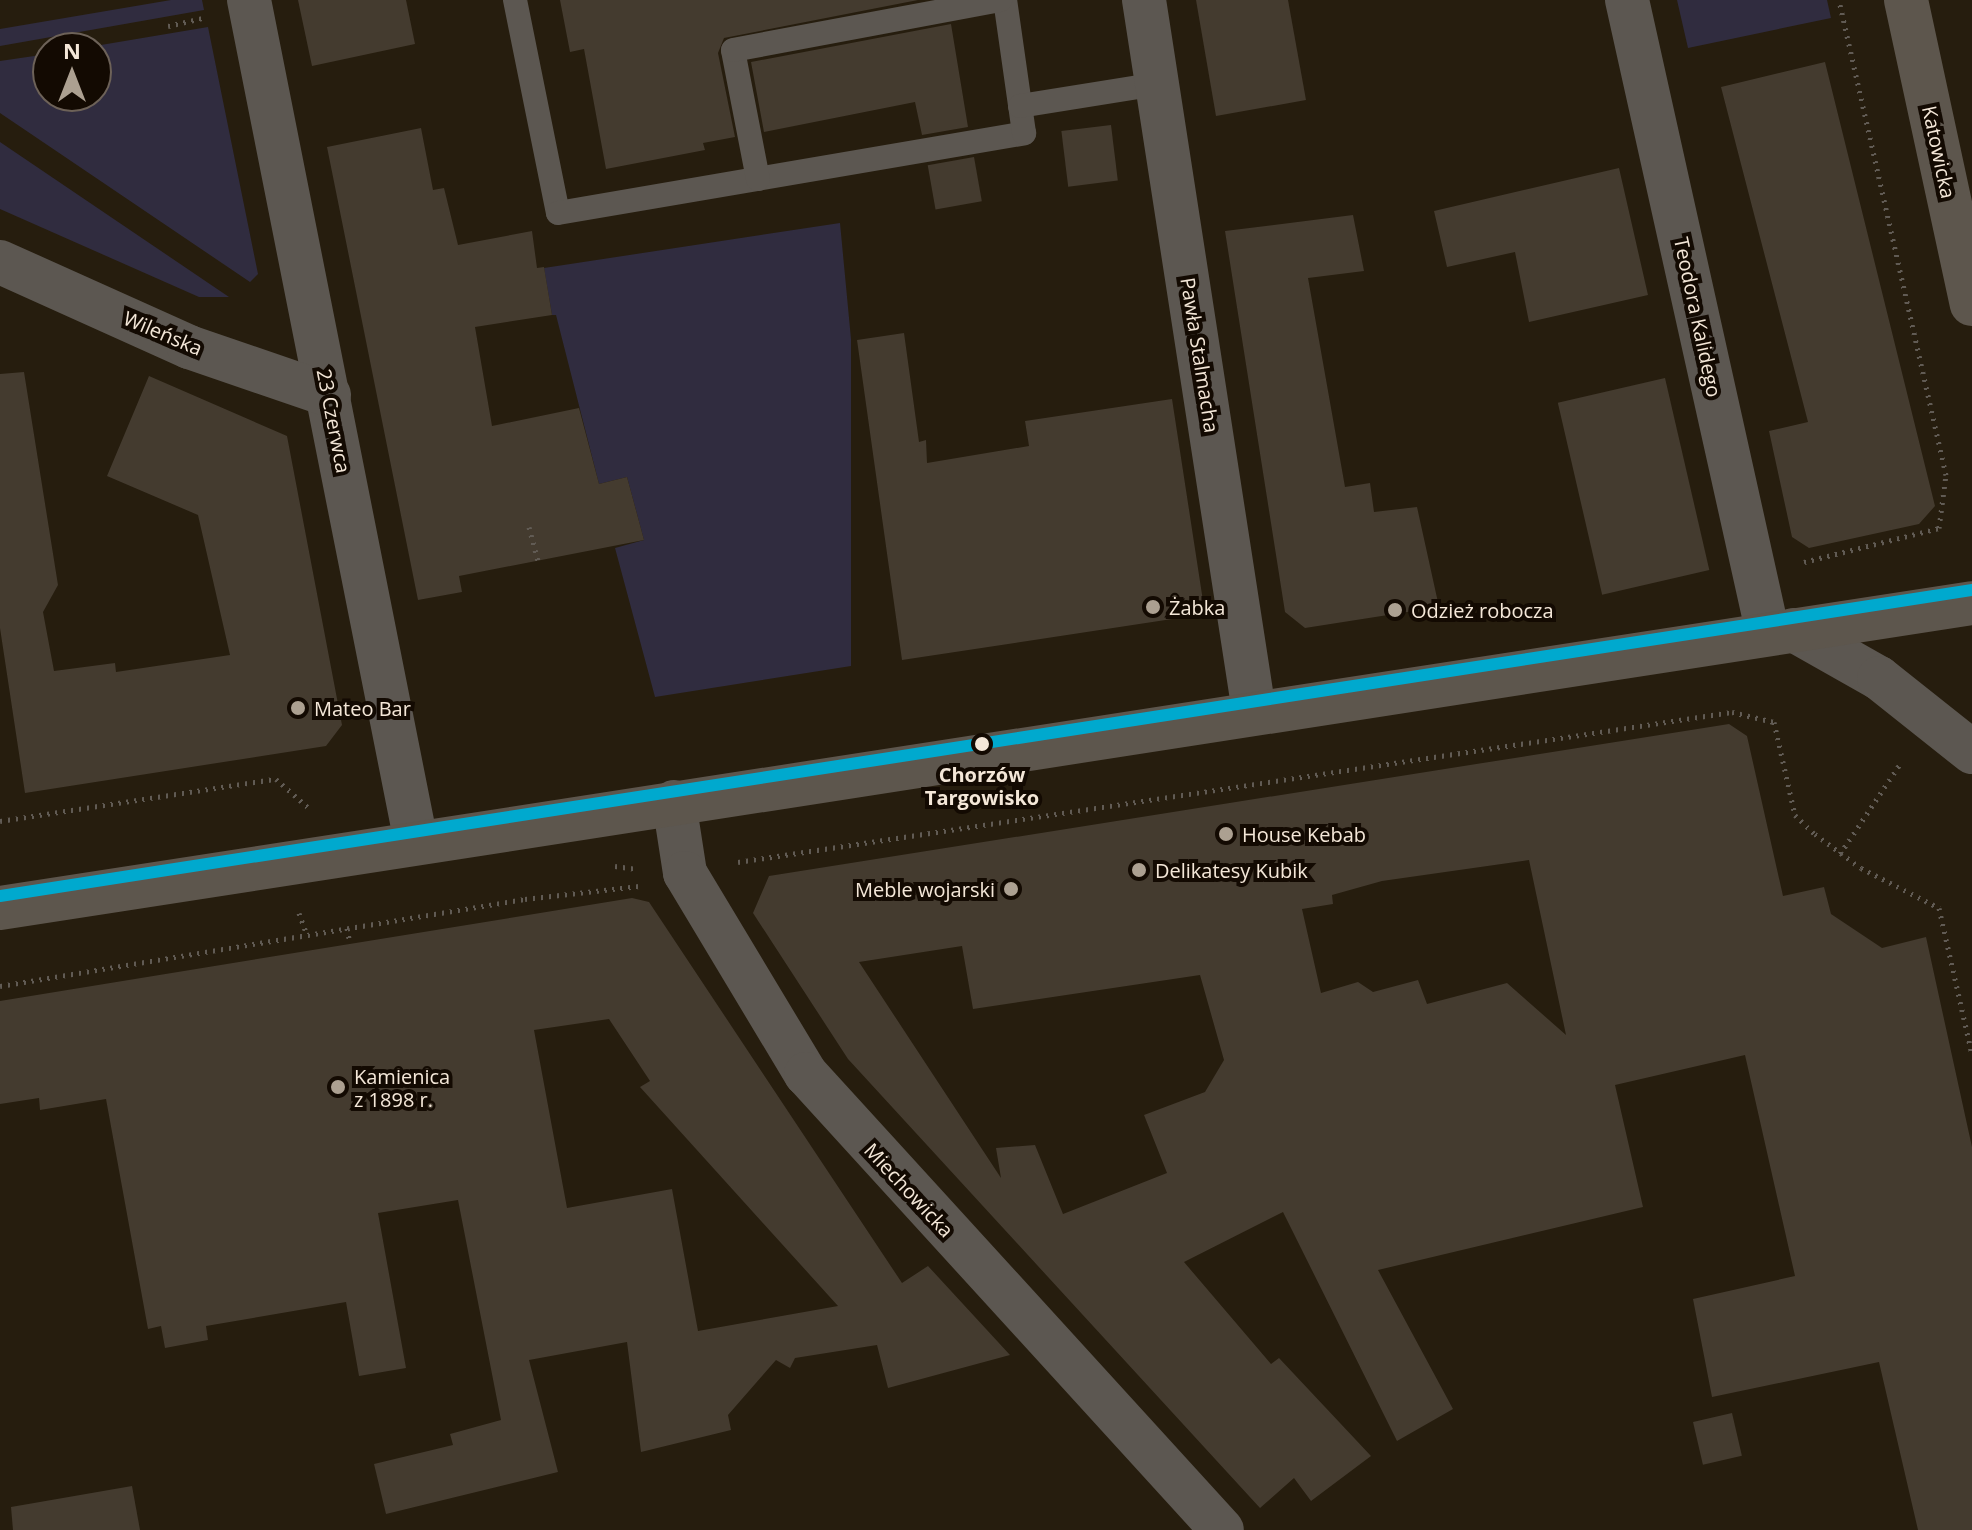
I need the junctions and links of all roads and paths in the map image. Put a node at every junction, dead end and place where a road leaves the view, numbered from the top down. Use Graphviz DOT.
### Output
graph roads {
  1 [pos="249,0"];
  2 [pos="515,0"];
  3 [pos="1002,0"];
  4 [pos="1144,0"];
  5 [pos="1627,0"];
  6 [pos="1839,0"];
  7 [pos="1906,0"];
  8 [pos="206,18"];
  9 [pos="168,26"];
  10 [pos="1157,84"];
  11 [pos="1020,106"];
  12 [pos="758,179"];
  13 [pos="0,262"];
  14 [pos="1972,304"];
  15 [pos="329,395"];
  16 [pos="529,527"];
  17 [pos="538,561"];
  18 [pos="1804,562"];
  19 [pos="1972,603"];
  20 [pos="1781,632"];
  21 [pos="1254,711"];
  22 [pos="1972,752"];
  23 [pos="1900,764"];
  24 [pos="674,802"];
  25 [pos="0,821"];
  26 [pos="316,821"];
  27 [pos="416,842"];
  28 [pos="1840,854"];
  29 [pos="745,863"];
  30 [pos="645,886"];
  31 [pos="0,908"];
  32 [pos="347,928"];
  33 [pos="350,943"];
  34 [pos="0,986"];
  35 [pos="1972,1054"];
  36 [pos="1222,1530"];
  1 -- 15 [label="street, 23 Czerwca"];
  2 -- 12 [label="lane"];
  3 -- 11 [label="lane"];
  3 -- 12 [label="lane"];
  4 -- 10 [label="street, Pawła Stalmacha"];
  5 -- 20 [label="street, Teodora Kalidego"];
  6 -- 18 [label="path"];
  7 -- 14 [label="main road, Katowicka"];
  8 -- 9 [label="path"];
  10 -- 11 [label="lane"];
  10 -- 21 [label="street, Pawła Stalmacha"];
  11 -- 12 [label="lane"];
  13 -- 15 [label="street, Wileńska"];
  15 -- 27 [label="street, 23 Czerwca"];
  16 -- 17 [label="path"];
  19 -- 20 [label="main road"];
  20 -- 21 [label="main road"];
  20 -- 22 [label="street"];
  21 -- 24 [label="main road"];
  23 -- 28 [label="path"];
  24 -- 27 [label="main road"];
  24 -- 36 [label="street, Miechowicka"];
  25 -- 26 [label="path"];
  27 -- 31 [label="main road"];
  28 -- 29 [label="path"];
  28 -- 35 [label="path"];
  30 -- 32 [label="path"];
  32 -- 33 [label="path"];
  32 -- 34 [label="path"];
}
